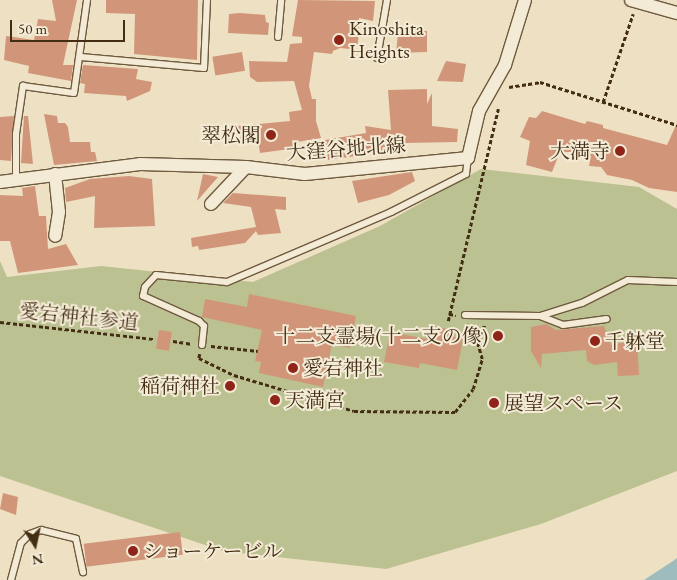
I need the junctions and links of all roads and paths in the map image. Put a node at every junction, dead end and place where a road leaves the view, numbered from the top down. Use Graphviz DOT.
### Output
graph roads {
  1 [pos="87,0"];
  2 [pos="207,0"];
  3 [pos="281,0"];
  4 [pos="387,0"];
  5 [pos="525,0"];
  6 [pos="634,1"];
  7 [pos="677,13"];
  8 [pos="278,37"];
  9 [pos="81,57"];
  10 [pos="377,58"];
  11 [pos="502,88"];
  12 [pos="603,102"];
  13 [pos="499,103"];
  14 [pos="677,125"];
  15 [pos="468,158"];
  16 [pos="246,167"];
  17 [pos="55,174"];
  18 [pos="16,179"];
  19 [pos="0,182"];
  20 [pos="210,204"];
  21 [pos="55,236"];
  22 [pos="677,282"];
  23 [pos="465,315"];
  24 [pos="540,316"];
  25 [pos="608,319"];
  26 [pos="448,321"];
  27 [pos="0,322"];
  28 [pos="485,325"];
  29 [pos="155,340"];
  30 [pos="173,341"];
  31 [pos="477,341"];
  32 [pos="202,345"];
  33 [pos="258,351"];
  34 [pos="83,572"];
  35 [pos="11,580"];
  1 -- 9 [label="lane"];
  2 -- 9 [label="lane"];
  3 -- 8 [label="lane"];
  4 -- 10 [label="lane"];
  5 -- 15 [label="street"];
  6 -- 7 [label="street"];
  6 -- 12 [label="path"];
  9 -- 18 [label="lane"];
  11 -- 12 [label="path"];
  12 -- 14 [label="path"];
  13 -- 26 [label="path"];
  15 -- 16 [label="street, 大窪谷地北線"];
  15 -- 32 [label="lane"];
  16 -- 17 [label="street, 大窪谷地北線"];
  16 -- 20 [label="street"];
  17 -- 18 [label="street, 大窪谷地北線"];
  17 -- 21 [label="street"];
  18 -- 19 [label="street, 大窪谷地北線"];
  22 -- 24 [label="lane"];
  23 -- 24 [label="lane"];
  23 -- 31 [label="path"];
  24 -- 25 [label="lane"];
  27 -- 29 [label="path, 愛宕神社参道"];
  28 -- 31 [label="path"];
  30 -- 32 [label="path"];
  31 -- 32 [label="path"];
  32 -- 33 [label="path"];
  34 -- 35 [label="lane"];
}
